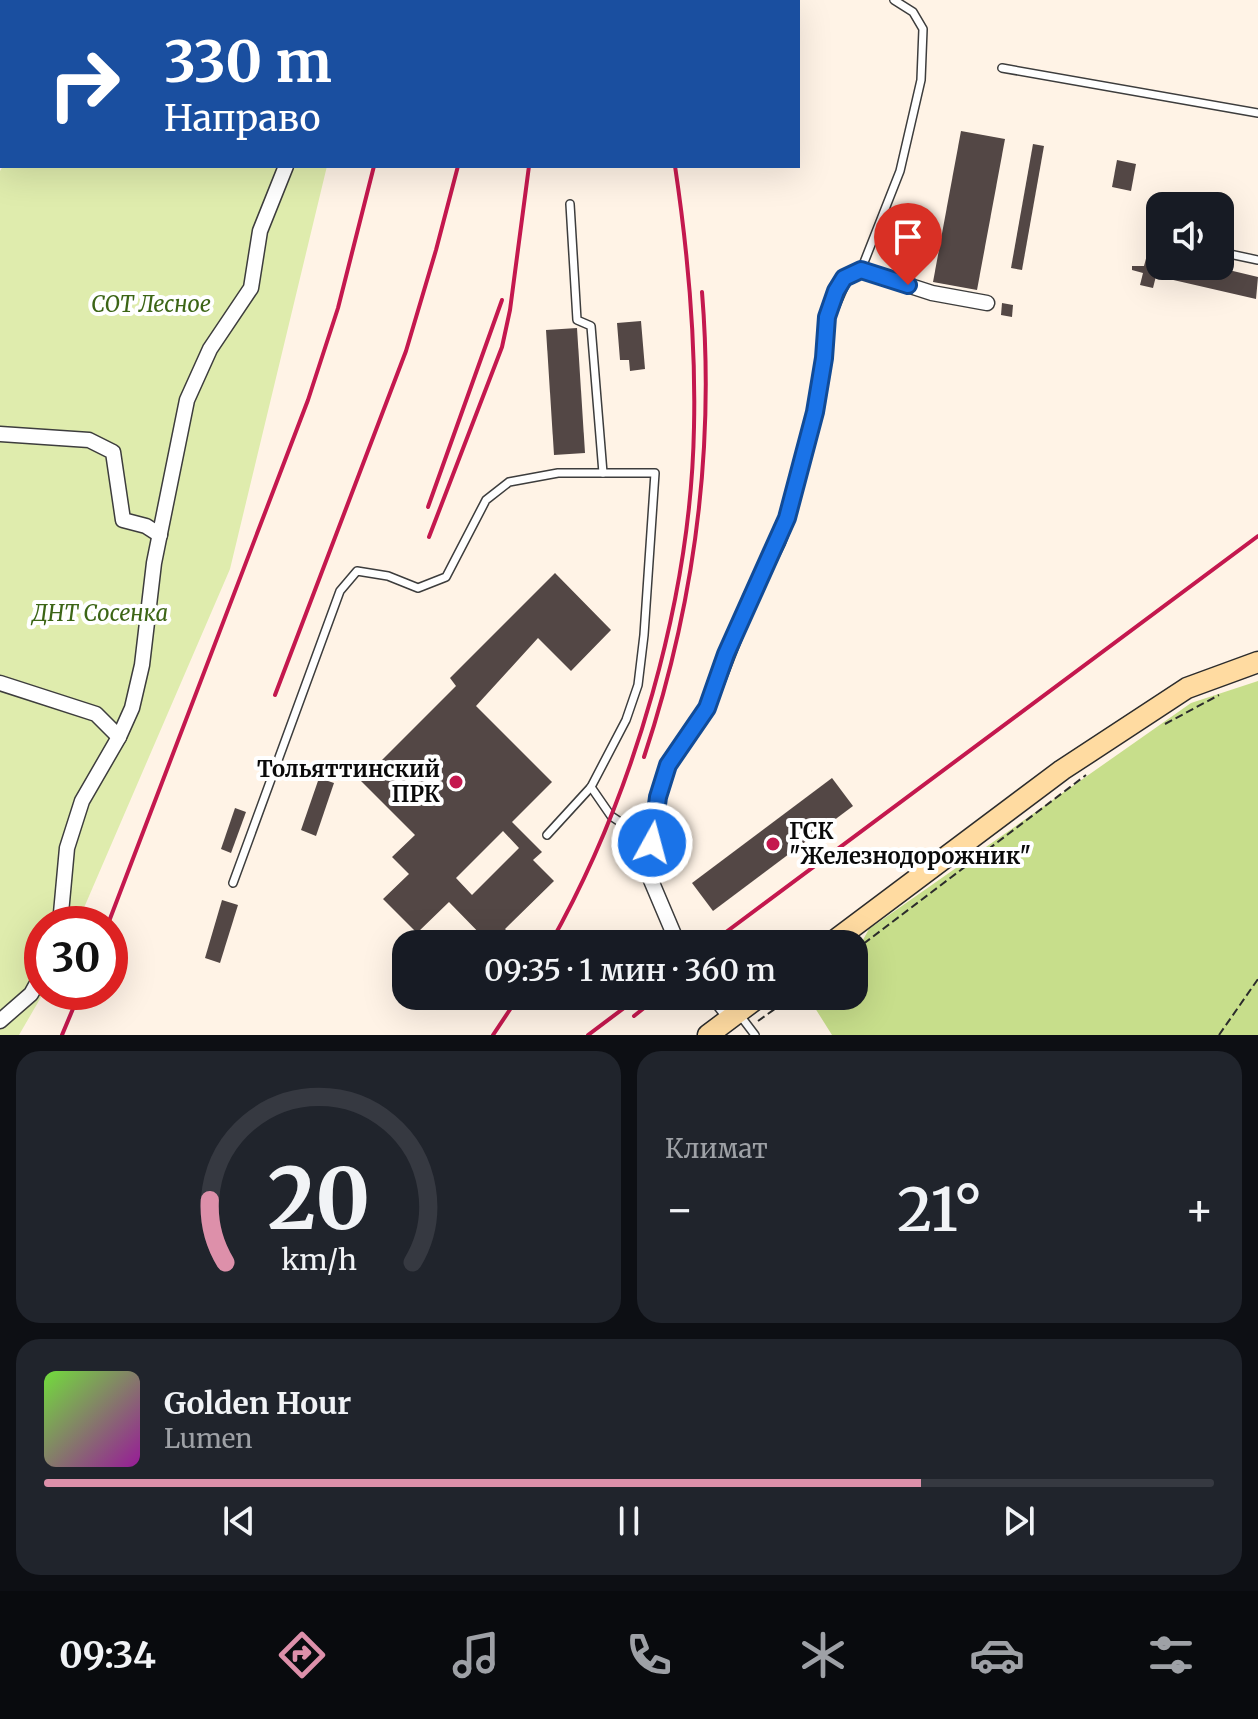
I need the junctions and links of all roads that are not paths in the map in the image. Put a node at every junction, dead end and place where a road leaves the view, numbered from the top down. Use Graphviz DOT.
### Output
graph roads {
  1 [pos="894,0"];
  2 [pos="1002,68"];
  3 [pos="1258,113"];
  4 [pos="285,168"];
  5 [pos="570,204"];
  6 [pos="1234,255"];
  7 [pos="1258,260"];
  8 [pos="861,270"];
  9 [pos="987,303"];
  10 [pos="0,434"];
  11 [pos="603,473"];
  12 [pos="160,535"];
  13 [pos="1258,662"];
  14 [pos="0,683"];
  15 [pos="119,737"];
  16 [pos="591,787"];
  17 [pos="547,835"];
  18 [pos="652,843"];
  19 [pos="233,883"];
  20 [pos="62,906"];
  21 [pos="672,930"];
  22 [pos="849,930"];
  23 [pos="24,1000"];
  24 [pos="729,1010"];
  25 [pos="742,1010"];
  26 [pos="735,1015"];
  27 [pos="0,1021"];
  28 [pos="708,1035"];
  29 [pos="755,1035"];
  1 -- 8 [label="lane"];
  2 -- 3 [label="lane"];
  4 -- 12 [label="street"];
  5 -- 11 [label="lane"];
  6 -- 7 [label="lane"];
  8 -- 9 [label="street"];
  8 -- 18 [label="street"];
  10 -- 12 [label="street"];
  11 -- 16 [label="lane"];
  11 -- 19 [label="lane"];
  12 -- 15 [label="street"];
  13 -- 22 [label="main road"];
  14 -- 15 [label="street"];
  15 -- 20 [label="street"];
  16 -- 17 [label="lane"];
  16 -- 18 [label="lane"];
  18 -- 21 [label="street"];
  23 -- 27 [label="street"];
  24 -- 26 [label="street"];
  25 -- 26 [label="main road"];
  26 -- 28 [label="main road"];
  26 -- 29 [label="lane"];
}
